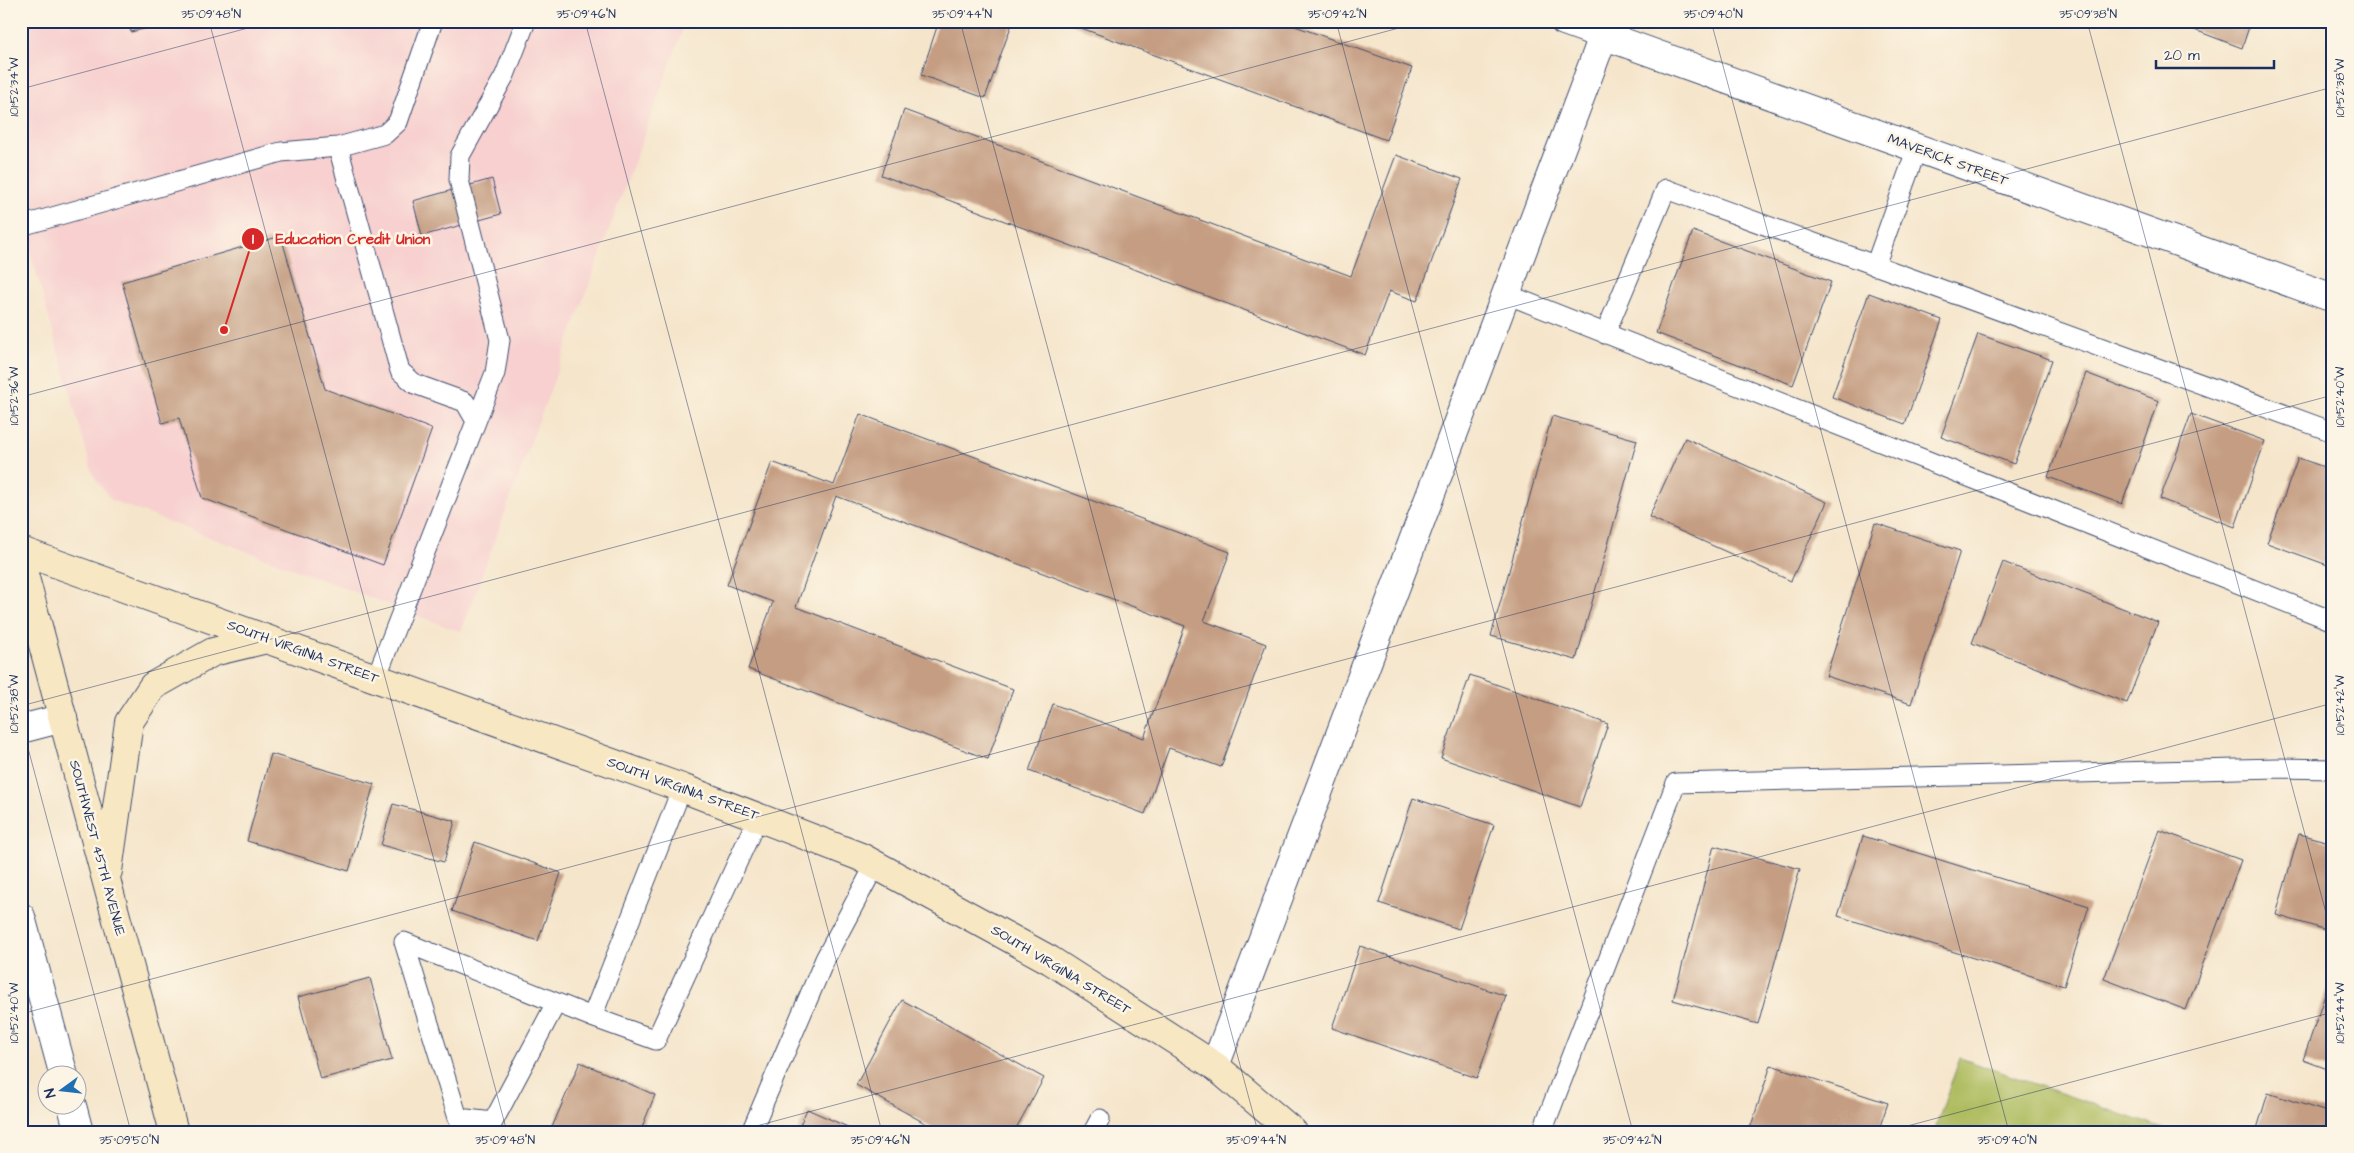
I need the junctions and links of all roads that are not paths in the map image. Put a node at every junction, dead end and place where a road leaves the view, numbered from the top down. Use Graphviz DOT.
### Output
graph roads {
  1 [pos="433,21"];
  2 [pos="526,21"];
  3 [pos="1564,21"];
  4 [pos="1606,29"];
  5 [pos="338,147"];
  6 [pos="1917,148"];
  7 [pos="21,226"];
  8 [pos="1876,266"];
  9 [pos="1506,294"];
  10 [pos="2333,298"];
  11 [pos="1605,334"];
  12 [pos="476,421"];
  13 [pos="2333,432"];
  14 [pos="21,551"];
  15 [pos="21,563"];
  16 [pos="2333,621"];
  17 [pos="267,639"];
  18 [pos="376,678"];
  19 [pos="63,718"];
  20 [pos="21,729"];
  21 [pos="2333,768"];
  22 [pos="682,788"];
  23 [pos="758,816"];
  24 [pos="875,865"];
  25 [pos="107,883"];
  26 [pos="21,917"];
  27 [pos="28,967"];
  28 [pos="556,1003"];
  29 [pos="592,1017"];
  30 [pos="61,1066"];
  31 [pos="1215,1066"];
  32 [pos="75,1116"];
  33 [pos="79,1132"];
  34 [pos="174,1132"];
  35 [pos="751,1132"];
  36 [pos="1293,1132"];
  37 [pos="1542,1132"];
  1 -- 5 [label="lane"];
  2 -- 12 [label="lane"];
  3 -- 4 [label="street, MAVERICK STREET"];
  4 -- 6 [label="street, MAVERICK STREET"];
  4 -- 9 [label="street"];
  5 -- 7 [label="lane"];
  5 -- 12 [label="lane"];
  6 -- 8 [label="lane"];
  6 -- 10 [label="street, MAVERICK STREET"];
  8 -- 11 [label="lane"];
  8 -- 13 [label="lane"];
  9 -- 11 [label="lane"];
  9 -- 31 [label="street"];
  11 -- 16 [label="lane"];
  12 -- 18 [label="lane"];
  14 -- 17 [label="street, SOUTH VIRGINIA STREET"];
  15 -- 19 [label="street, SOUTHWEST 45TH AVENUE"];
  17 -- 18 [label="street, SOUTH VIRGINIA STREET"];
  17 -- 25 [label="street"];
  18 -- 22 [label="street, SOUTH VIRGINIA STREET"];
  19 -- 20 [label="street"];
  19 -- 25 [label="street, SOUTHWEST 45TH AVENUE"];
  21 -- 37 [label="lane"];
  22 -- 23 [label="street, SOUTH VIRGINIA STREET"];
  22 -- 29 [label="lane"];
  23 -- 24 [label="street, SOUTH VIRGINIA STREET"];
  23 -- 29 [label="lane"];
  24 -- 31 [label="street, SOUTH VIRGINIA STREET"];
  24 -- 35 [label="lane"];
  25 -- 34 [label="street, SOUTHWEST 45TH AVENUE"];
  26 -- 27 [label="street"];
  27 -- 30 [label="street"];
  28 -- 28 [label="lane"];
  28 -- 29 [label="lane"];
  31 -- 36 [label="street, SOUTH VIRGINIA STREET"];
  32 -- 33 [label="street"];
}
